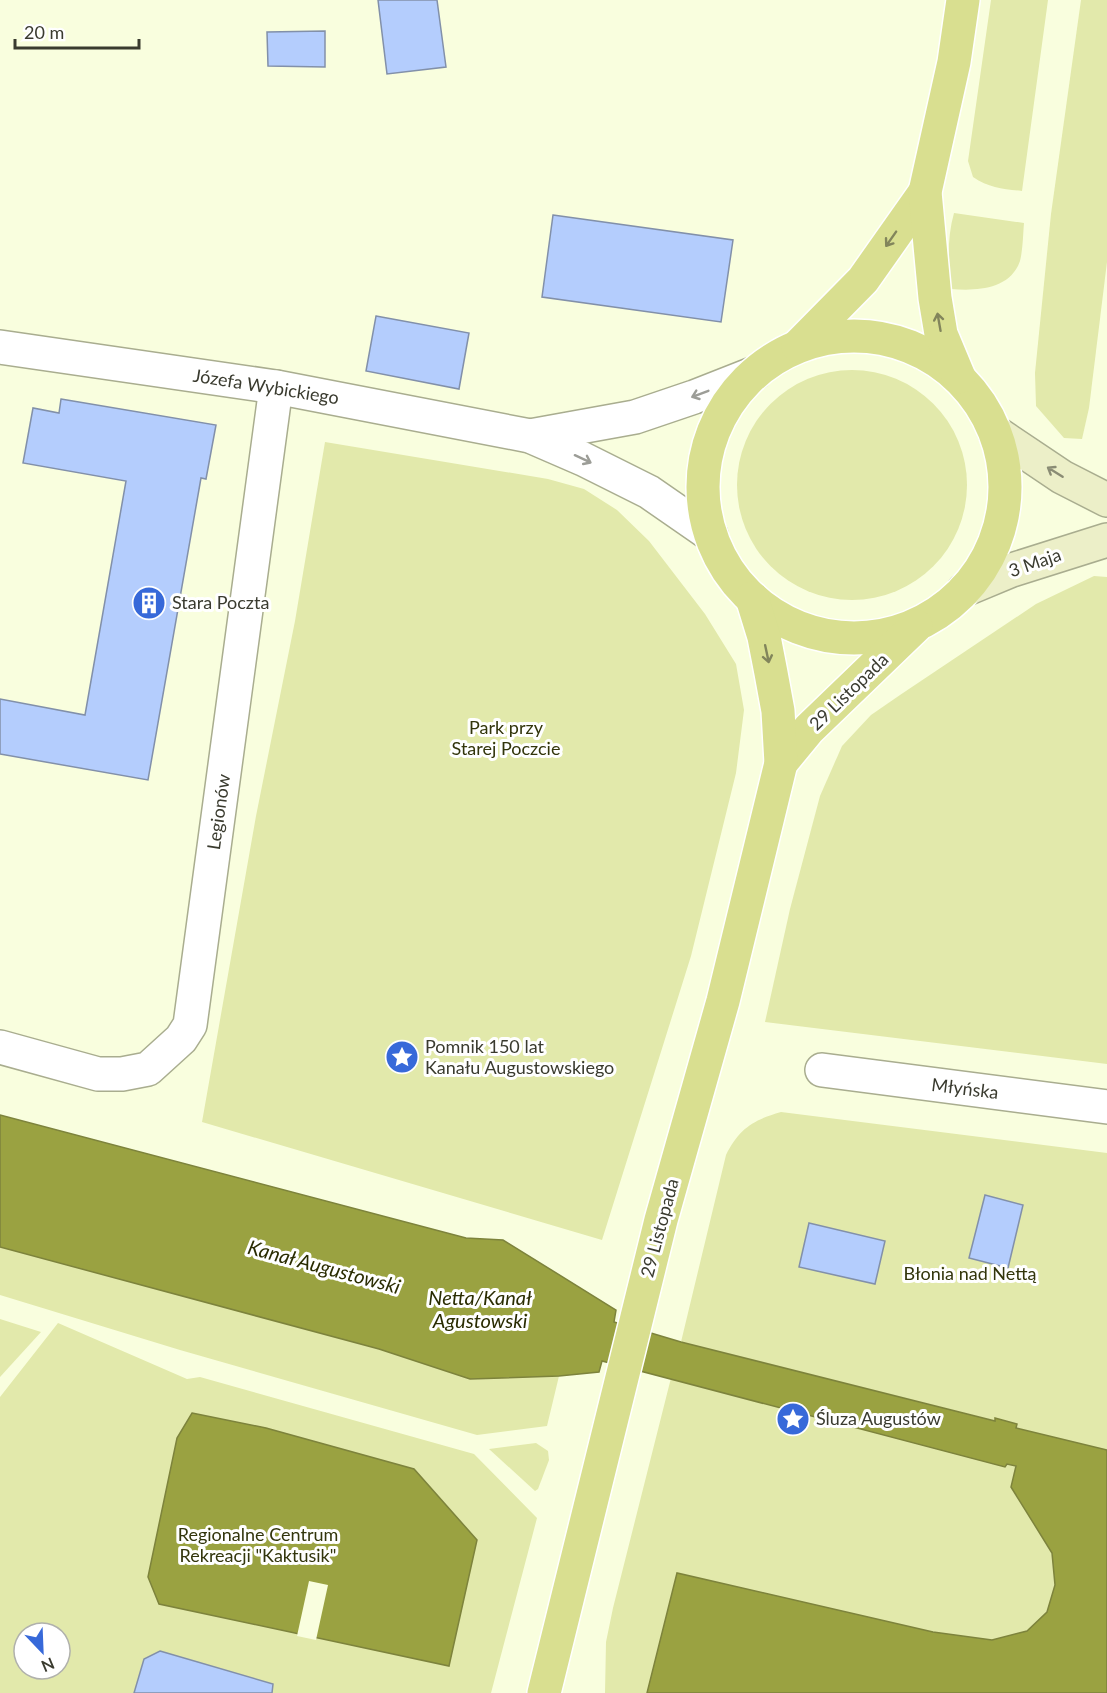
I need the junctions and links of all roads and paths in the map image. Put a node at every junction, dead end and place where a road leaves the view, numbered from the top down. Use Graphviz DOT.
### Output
graph roads {
  1 [pos="963,0"];
  2 [pos="925,192"];
  3 [pos="0,347"];
  4 [pos="797,347"];
  5 [pos="755,373"];
  6 [pos="958,377"];
  7 [pos="276,387"];
  8 [pos="995,432"];
  9 [pos="530,436"];
  10 [pos="1107,500"];
  11 [pos="711,535"];
  12 [pos="1107,540"];
  13 [pos="964,590"];
  14 [pos="752,598"];
  15 [pos="919,623"];
  16 [pos="781,763"];
  17 [pos="0,1047"];
  18 [pos="822,1070"];
  19 [pos="1107,1107"];
  20 [pos="544,1693"];
  1 -- 2 [label="main road"];
  2 -- 4 [label="main road, one-way"];
  6 -- 2 [label="main road, one-way"];
  3 -- 7 [label="street, Józefa Wybickiego"];
  4 -- 5 [label="main road"];
  4 -- 6 [label="main road"];
  5 -- 9 [label="street, Józefa Wybickiego, one-way"];
  5 -- 11 [label="main road"];
  6 -- 8 [label="main road"];
  7 -- 9 [label="street, Józefa Wybickiego"];
  7 -- 17 [label="street, Legionów"];
  10 -- 8 [label="street, one-way"];
  8 -- 13 [label="main road"];
  9 -- 11 [label="street, Józefa Wybickiego, one-way"];
  11 -- 14 [label="main road"];
  12 -- 13 [label="street, 3 Maja"];
  13 -- 15 [label="main road"];
  14 -- 15 [label="main road"];
  14 -- 16 [label="main road, 29 Listopada, one-way"];
  15 -- 16 [label="main road, 29 Listopada"];
  16 -- 20 [label="main road, 29 Listopada"];
  18 -- 19 [label="street, Młyńska"];
}
